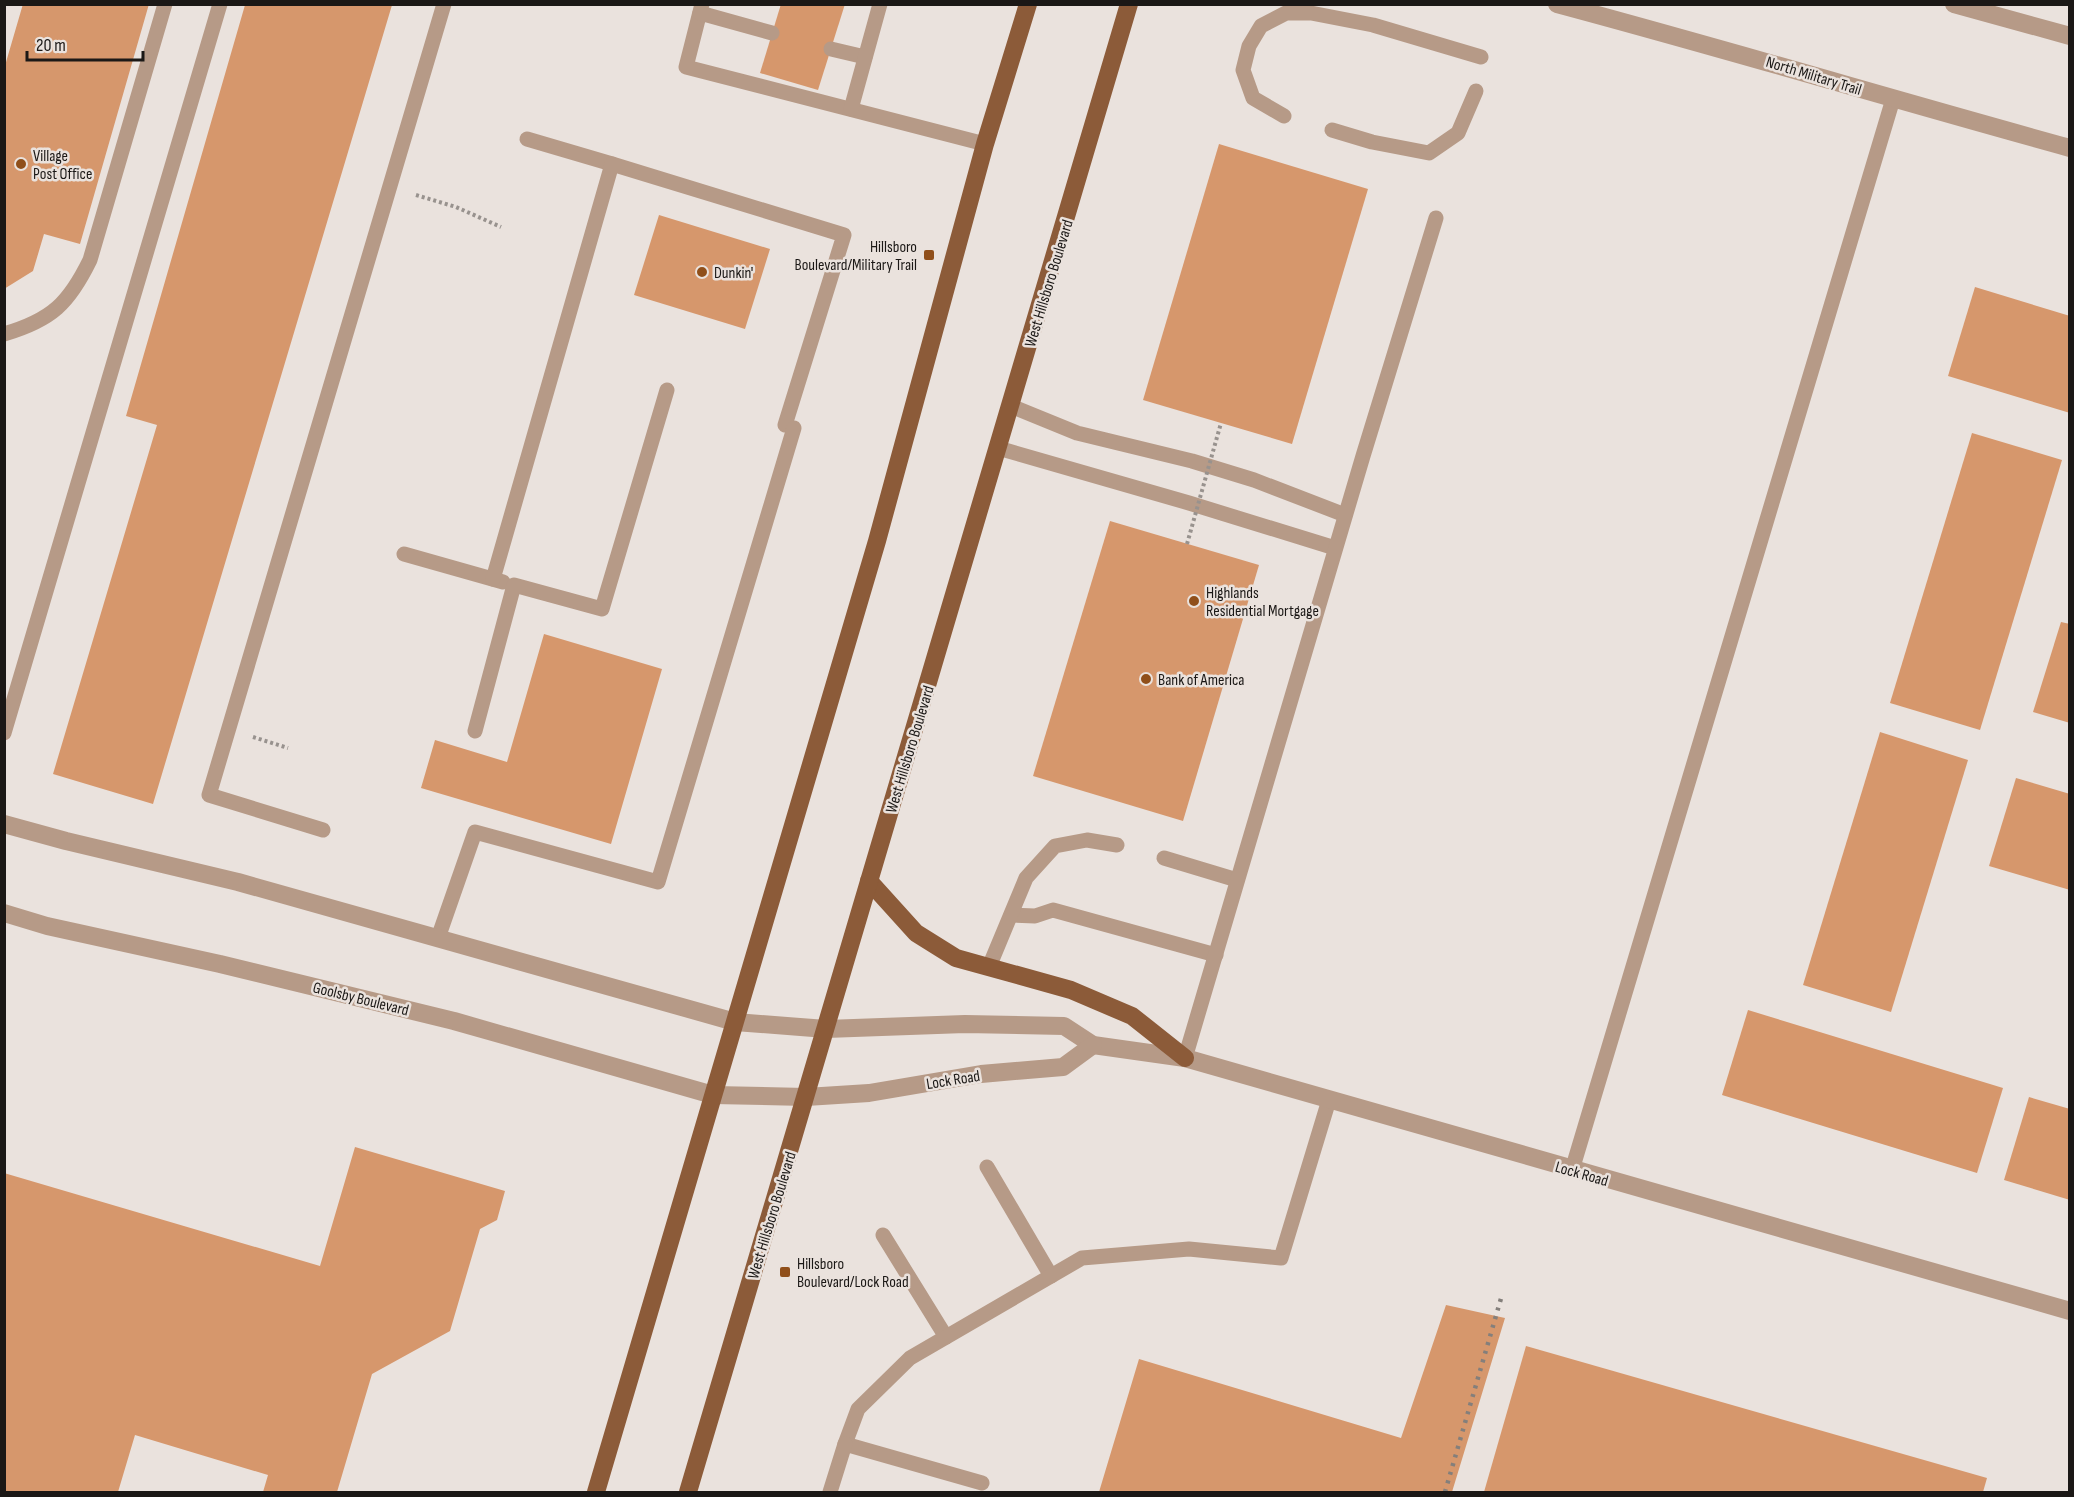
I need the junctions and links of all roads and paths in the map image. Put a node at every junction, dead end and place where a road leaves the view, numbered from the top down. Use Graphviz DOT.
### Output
graph roads {
  1 [pos="165,4"];
  2 [pos="220,4"];
  3 [pos="444,4"];
  4 [pos="880,4"];
  5 [pos="1028,4"];
  6 [pos="1129,4"];
  7 [pos="1557,4"];
  8 [pos="1954,4"];
  9 [pos="701,9"];
  10 [pos="772,33"];
  11 [pos="2070,36"];
  12 [pos="831,49"];
  13 [pos="865,57"];
  14 [pos="1481,57"];
  15 [pos="1476,92"];
  16 [pos="1893,99"];
  17 [pos="851,109"];
  18 [pos="1284,116"];
  19 [pos="1332,130"];
  20 [pos="528,139"];
  21 [pos="985,144"];
  22 [pos="2070,148"];
  23 [pos="612,164"];
  24 [pos="389,187"];
  25 [pos="1436,218"];
  26 [pos="501,227"];
  27 [pos="4,334"];
  28 [pos="667,390"];
  29 [pos="1011,406"];
  30 [pos="1221,423"];
  31 [pos="998,448"];
  32 [pos="1345,515"];
  33 [pos="1187,544"];
  34 [pos="1335,548"];
  35 [pos="404,554"];
  36 [pos="493,579"];
  37 [pos="514,585"];
  38 [pos="475,731"];
  39 [pos="4,733"];
  40 [pos="4,824"];
  41 [pos="323,830"];
  42 [pos="1116,845"];
  43 [pos="1164,858"];
  44 [pos="1237,880"];
  45 [pos="870,881"];
  46 [pos="4,913"];
  47 [pos="1011,915"];
  48 [pos="438,938"];
  49 [pos="1216,955"];
  50 [pos="989,967"];
  51 [pos="735,1022"];
  52 [pos="826,1029"];
  53 [pos="1093,1045"];
  54 [pos="1185,1058"];
  55 [pos="713,1095"];
  56 [pos="806,1097"];
  57 [pos="1329,1100"];
  58 [pos="987,1167"];
  59 [pos="1572,1170"];
  60 [pos="883,1235"];
  61 [pos="1051,1276"];
  62 [pos="2070,1311"];
  63 [pos="946,1337"];
  64 [pos="845,1444"];
  65 [pos="982,1483"];
  66 [pos="596,1492"];
  67 [pos="688,1492"];
  68 [pos="830,1492"];
  1 -- 27 [label="lane"];
  2 -- 39 [label="lane"];
  3 -- 24 [label="lane"];
  4 -- 13 [label="lane"];
  5 -- 21 [label="main road"];
  6 -- 29 [label="main road, West Hillsboro Boulevard"];
  7 -- 16 [label="street, North Military Trail"];
  8 -- 11 [label="street"];
  9 -- 10 [label="lane"];
  9 -- 17 [label="lane"];
  12 -- 13 [label="lane"];
  13 -- 17 [label="lane"];
  14 -- 18 [label="lane"];
  15 -- 19 [label="lane"];
  16 -- 22 [label="street, North Military Trail"];
  16 -- 59 [label="lane"];
  17 -- 21 [label="lane"];
  20 -- 23 [label="lane"];
  21 -- 51 [label="main road"];
  23 -- 36 [label="lane"];
  23 -- 48 [label="lane"];
  24 -- 26 [label="path"];
  24 -- 41 [label="lane"];
  25 -- 32 [label="lane"];
  28 -- 37 [label="lane"];
  29 -- 31 [label="main road, West Hillsboro Boulevard"];
  29 -- 32 [label="lane"];
  30 -- 33 [label="path, bridge"];
  31 -- 34 [label="lane"];
  31 -- 45 [label="main road, West Hillsboro Boulevard"];
  32 -- 34 [label="lane"];
  34 -- 44 [label="lane"];
  35 -- 36 [label="lane"];
  36 -- 37 [label="lane"];
  37 -- 38 [label="lane"];
  40 -- 48 [label="street"];
  42 -- 47 [label="lane"];
  43 -- 44 [label="lane"];
  44 -- 49 [label="lane"];
  45 -- 50 [label="main road"];
  45 -- 52 [label="main road, West Hillsboro Boulevard"];
  46 -- 55 [label="street, Goolsby Boulevard"];
  47 -- 49 [label="lane"];
  47 -- 50 [label="lane"];
  48 -- 51 [label="street"];
  49 -- 54 [label="lane"];
  50 -- 54 [label="main road"];
  51 -- 52 [label="street"];
  51 -- 55 [label="main road"];
  52 -- 53 [label="street, Lock Road"];
  52 -- 56 [label="main road, West Hillsboro Boulevard"];
  53 -- 54 [label="street, Lock Road"];
  53 -- 56 [label="street, Lock Road"];
  54 -- 57 [label="street, Lock Road"];
  55 -- 56 [label="street, Goolsby Boulevard"];
  55 -- 66 [label="main road"];
  56 -- 67 [label="main road, West Hillsboro Boulevard"];
  57 -- 59 [label="street, Lock Road"];
  57 -- 61 [label="lane"];
  58 -- 61 [label="lane"];
  59 -- 62 [label="street, Lock Road"];
  60 -- 63 [label="lane"];
  61 -- 63 [label="lane"];
  63 -- 64 [label="lane"];
  64 -- 65 [label="lane"];
  64 -- 68 [label="lane"];
}
